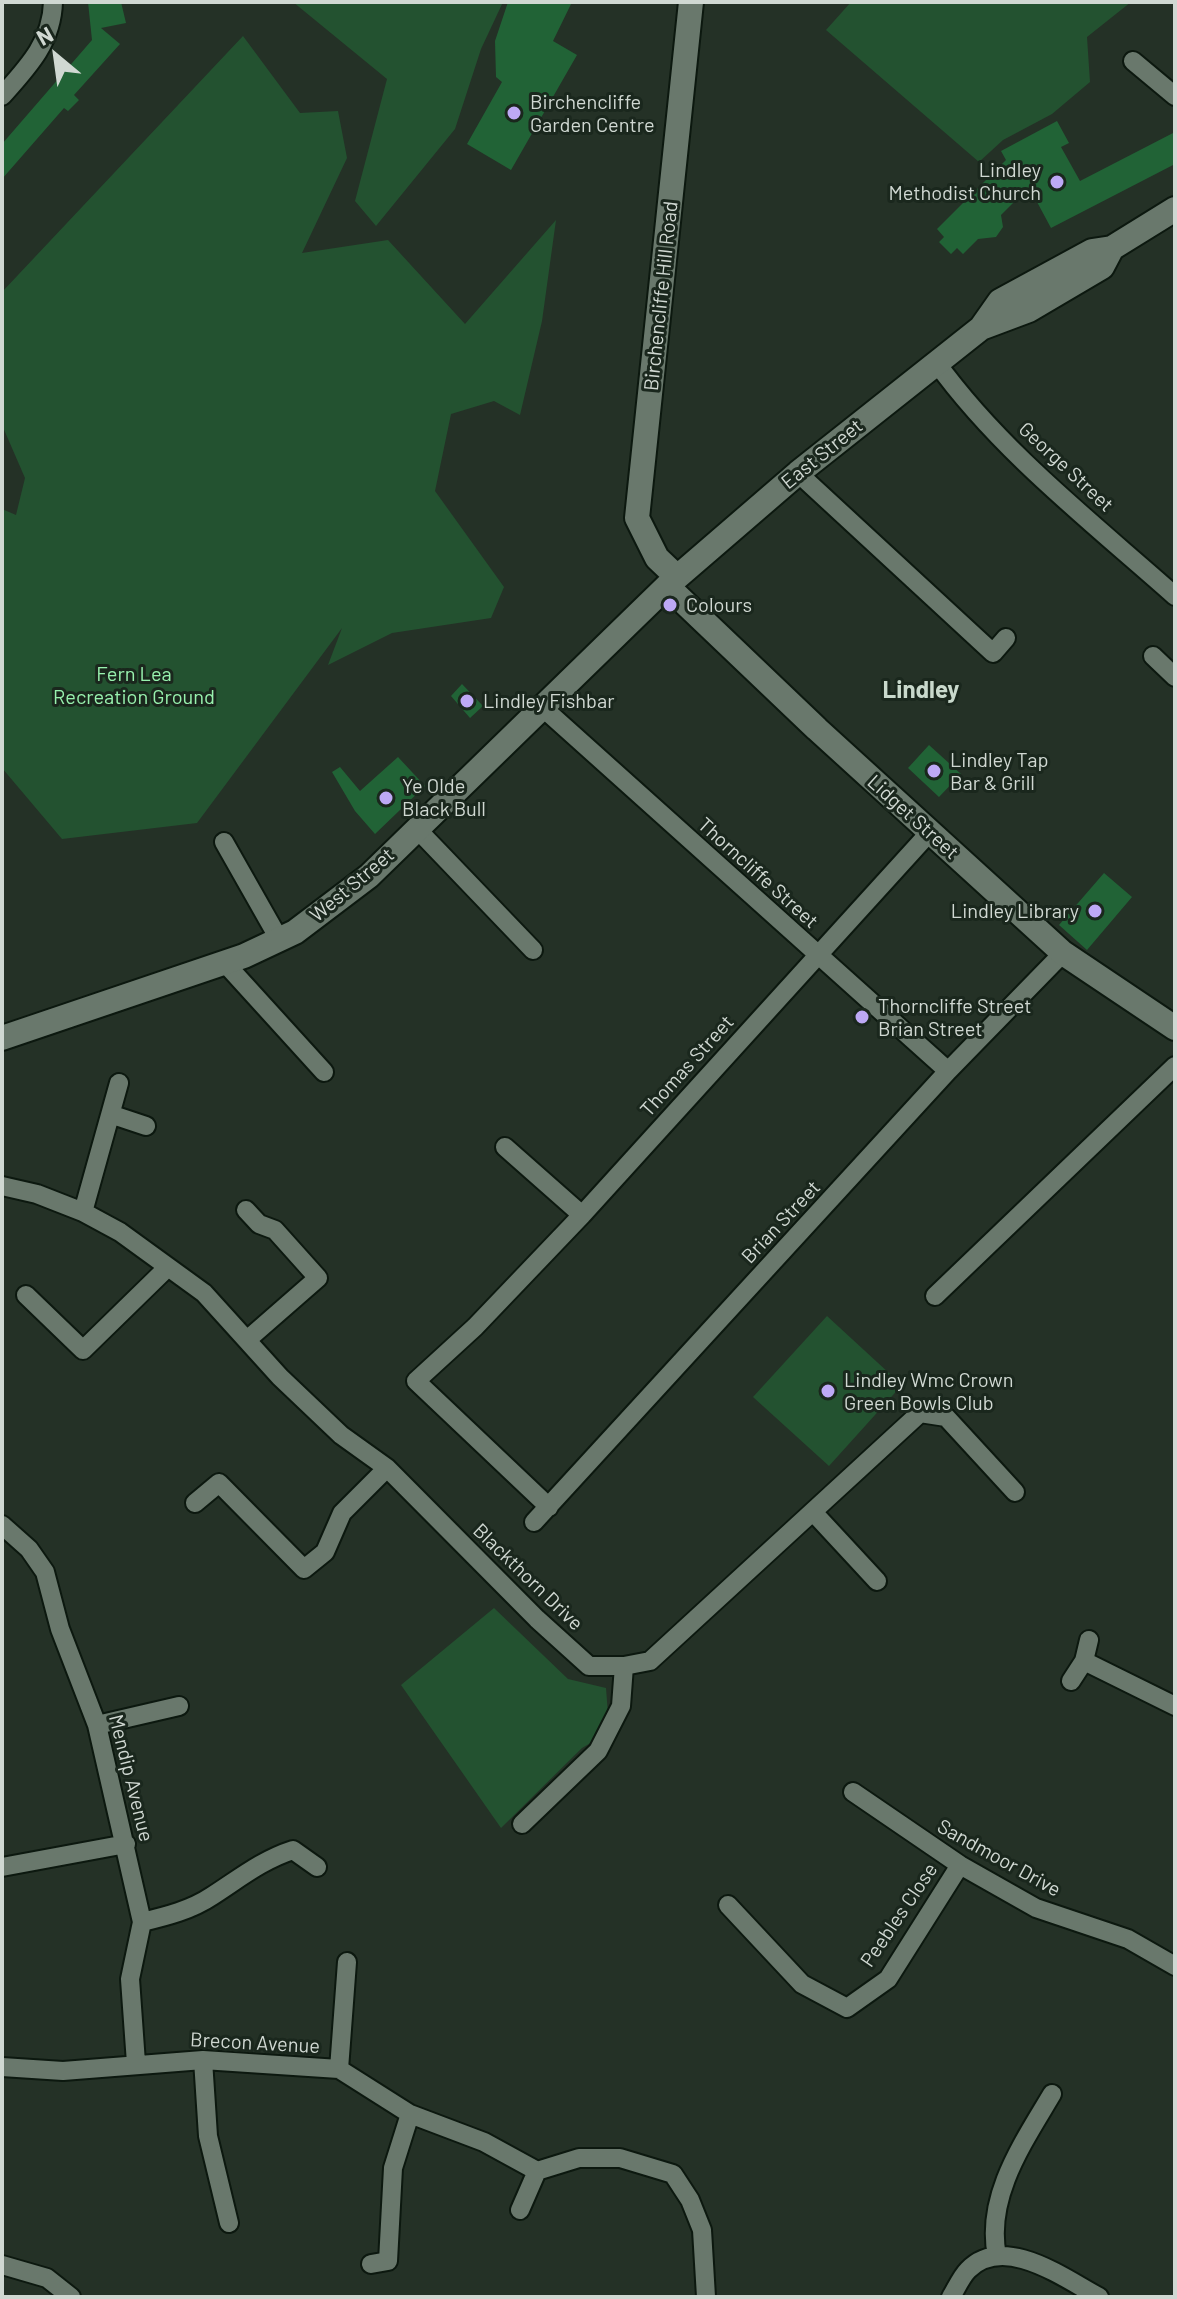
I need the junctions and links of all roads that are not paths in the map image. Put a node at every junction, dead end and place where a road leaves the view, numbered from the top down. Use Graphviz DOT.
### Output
graph roads {
  1 [pos="53,2"];
  2 [pos="691,2"];
  3 [pos="1133,61"];
  4 [pos="2,96"];
  5 [pos="1175,96"];
  6 [pos="1175,209"];
  7 [pos="936,362"];
  8 [pos="798,473"];
  9 [pos="672,582"];
  10 [pos="1175,596"];
  11 [pos="1006,638"];
  12 [pos="1153,656"];
  13 [pos="1175,677"];
  14 [pos="541,706"];
  15 [pos="417,829"];
  16 [pos="930,832"];
  17 [pos="224,842"];
  18 [pos="279,939"];
  19 [pos="533,950"];
  20 [pos="1063,953"];
  21 [pos="815,955"];
  22 [pos="224,962"];
  23 [pos="1175,1028"];
  24 [pos="2,1038"];
  25 [pos="1175,1066"];
  26 [pos="948,1071"];
  27 [pos="324,1072"];
  28 [pos="119,1083"];
  29 [pos="113,1115"];
  30 [pos="146,1126"];
  31 [pos="505,1147"];
  32 [pos="2,1186"];
  33 [pos="246,1210"];
  34 [pos="83,1212"];
  35 [pos="582,1215"];
  36 [pos="168,1267"];
  37 [pos="26,1295"];
  38 [pos="935,1296"];
  39 [pos="247,1340"];
  40 [pos="387,1468"];
  41 [pos="1015,1492"];
  42 [pos="195,1503"];
  43 [pos="549,1507"];
  44 [pos="814,1513"];
  45 [pos="534,1522"];
  46 [pos="2,1525"];
  47 [pos="877,1581"];
  48 [pos="1089,1640"];
  49 [pos="1084,1661"];
  50 [pos="624,1666"];
  51 [pos="1071,1681"];
  52 [pos="179,1706"];
  53 [pos="1175,1706"];
  54 [pos="97,1725"];
  55 [pos="853,1792"];
  56 [pos="522,1824"];
  57 [pos="126,1844"];
  58 [pos="960,1865"];
  59 [pos="2,1867"];
  60 [pos="317,1867"];
  61 [pos="728,1905"];
  62 [pos="142,1922"];
  63 [pos="347,1962"];
  64 [pos="1175,1966"];
  65 [pos="203,2060"];
  66 [pos="136,2063"];
  67 [pos="2,2067"];
  68 [pos="339,2069"];
  69 [pos="1052,2094"];
  70 [pos="410,2114"];
  71 [pos="537,2171"];
  72 [pos="520,2210"];
  73 [pos="229,2223"];
  74 [pos="997,2256"];
  75 [pos="371,2264"];
  76 [pos="2,2265"];
  77 [pos="71,2297"];
  78 [pos="706,2297"];
  79 [pos="951,2297"];
  80 [pos="1099,2297"];
  1 -- 4 [label="street"];
  2 -- 9 [label="street, Birchencliffe Hill Road"];
  3 -- 5 [label="street"];
  6 -- 7 [label="street, East Street"];
  7 -- 8 [label="street, East Street"];
  7 -- 10 [label="street, George Street"];
  8 -- 9 [label="street, East Street"];
  8 -- 11 [label="street"];
  9 -- 14 [label="street, West Street"];
  9 -- 16 [label="street, Lidget Street"];
  12 -- 13 [label="street"];
  14 -- 15 [label="street, West Street"];
  14 -- 21 [label="street, Thorncliffe Street"];
  15 -- 18 [label="street, West Street"];
  15 -- 19 [label="street"];
  16 -- 20 [label="street, Lidget Street"];
  16 -- 21 [label="street, Thomas Street"];
  17 -- 18 [label="street"];
  18 -- 22 [label="street, West Street"];
  20 -- 23 [label="street, Lidget Street"];
  20 -- 26 [label="street, Brian Street"];
  21 -- 26 [label="street, Thorncliffe Street"];
  21 -- 35 [label="street, Thomas Street"];
  22 -- 24 [label="street, West Street"];
  22 -- 27 [label="street"];
  25 -- 38 [label="street"];
  26 -- 43 [label="street, Brian Street"];
  28 -- 29 [label="street"];
  29 -- 30 [label="street"];
  29 -- 34 [label="street"];
  31 -- 35 [label="street"];
  32 -- 34 [label="street, Blackthorn Drive"];
  33 -- 39 [label="street"];
  34 -- 36 [label="street, Blackthorn Drive"];
  35 -- 43 [label="street, Thomas Street"];
  36 -- 37 [label="street"];
  36 -- 39 [label="street, Blackthorn Drive"];
  39 -- 40 [label="street, Blackthorn Drive"];
  40 -- 42 [label="street"];
  40 -- 50 [label="street, Blackthorn Drive"];
  41 -- 44 [label="street, Blackthorn Drive"];
  43 -- 45 [label="street, Brian Street"];
  44 -- 47 [label="street"];
  44 -- 50 [label="street, Blackthorn Drive"];
  46 -- 54 [label="street, Mendip Avenue"];
  48 -- 49 [label="street"];
  49 -- 51 [label="street"];
  49 -- 53 [label="street"];
  50 -- 56 [label="street"];
  52 -- 54 [label="street"];
  54 -- 57 [label="street, Mendip Avenue"];
  55 -- 58 [label="street, Sandmoor Drive"];
  57 -- 59 [label="street"];
  57 -- 62 [label="street, Mendip Avenue"];
  58 -- 61 [label="street, Peebles Close"];
  58 -- 64 [label="street, Sandmoor Drive"];
  60 -- 62 [label="street"];
  62 -- 66 [label="street, Mendip Avenue"];
  63 -- 68 [label="street"];
  65 -- 66 [label="street, Brecon Avenue"];
  65 -- 68 [label="street, Brecon Avenue"];
  65 -- 73 [label="street"];
  66 -- 67 [label="street, Brecon Avenue"];
  68 -- 70 [label="street, Brecon Avenue"];
  69 -- 74 [label="street"];
  70 -- 71 [label="street, Brecon Avenue"];
  70 -- 75 [label="street"];
  71 -- 72 [label="street"];
  71 -- 78 [label="street"];
  74 -- 79 [label="street"];
  74 -- 80 [label="street"];
  76 -- 77 [label="street"];
}
